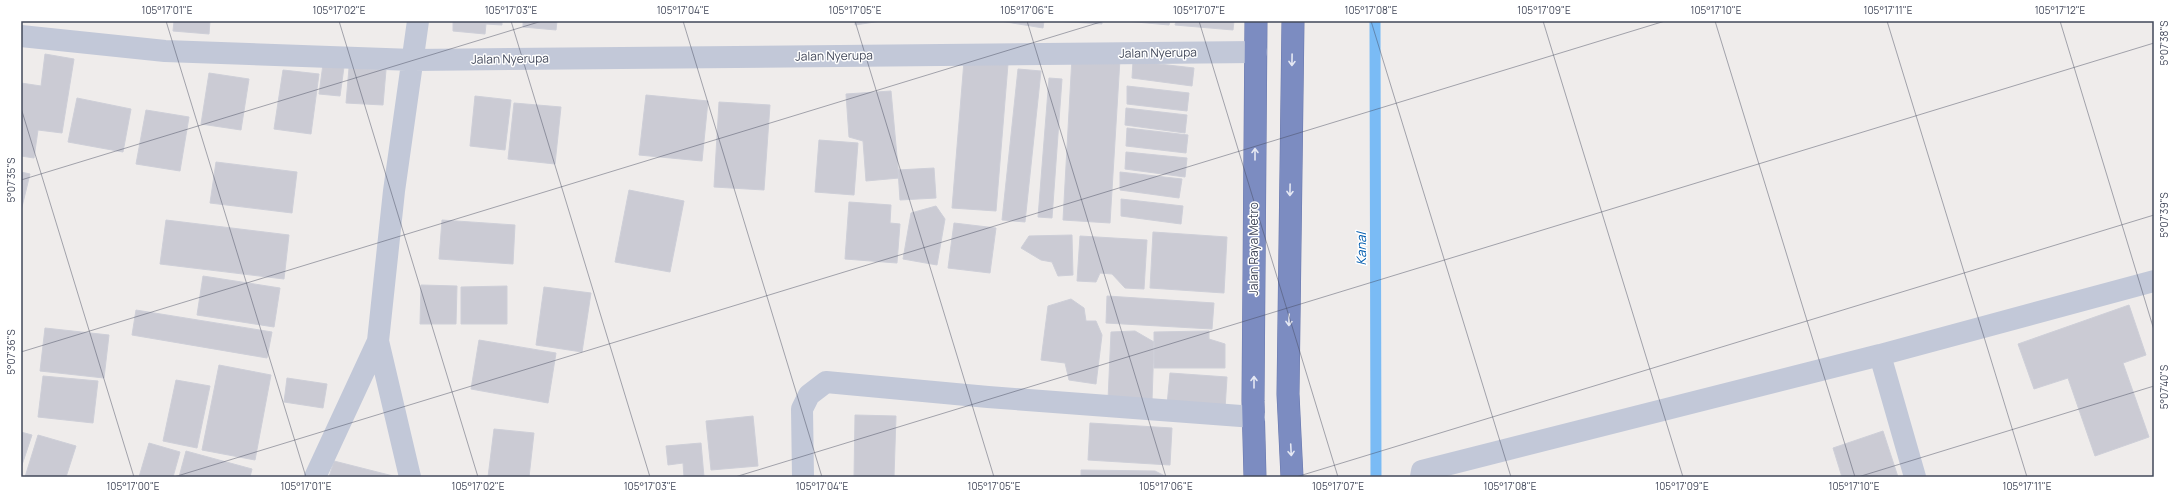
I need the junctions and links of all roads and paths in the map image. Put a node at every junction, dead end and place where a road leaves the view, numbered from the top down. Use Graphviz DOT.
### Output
graph roads {
  1 [pos="418,21"];
  2 [pos="1256,21"];
  3 [pos="1293,21"];
  4 [pos="21,36"];
  5 [pos="1256,52"];
  6 [pos="413,60"];
  7 [pos="2154,281"];
  8 [pos="378,341"];
  9 [pos="1880,355"];
  10 [pos="1254,417"];
  11 [pos="315,477"];
  12 [pos="410,477"];
  13 [pos="803,477"];
  14 [pos="1255,477"];
  15 [pos="1292,477"];
  16 [pos="1421,477"];
  17 [pos="1915,477"];
  1 -- 6 [label="street"];
  2 -- 5 [label="highway, Jalan Raya Metro"];
  3 -- 15 [label="highway, one-way"];
  4 -- 6 [label="street, Jalan Nyerupa"];
  5 -- 6 [label="street, Jalan Nyerupa"];
  10 -- 5 [label="highway, Jalan Raya Metro, one-way"];
  6 -- 8 [label="street"];
  7 -- 9 [label="street"];
  8 -- 11 [label="street"];
  8 -- 12 [label="street"];
  9 -- 16 [label="street"];
  9 -- 17 [label="street"];
  10 -- 13 [label="street"];
  10 -- 14 [label="highway, Jalan Raya Metro"];
}
